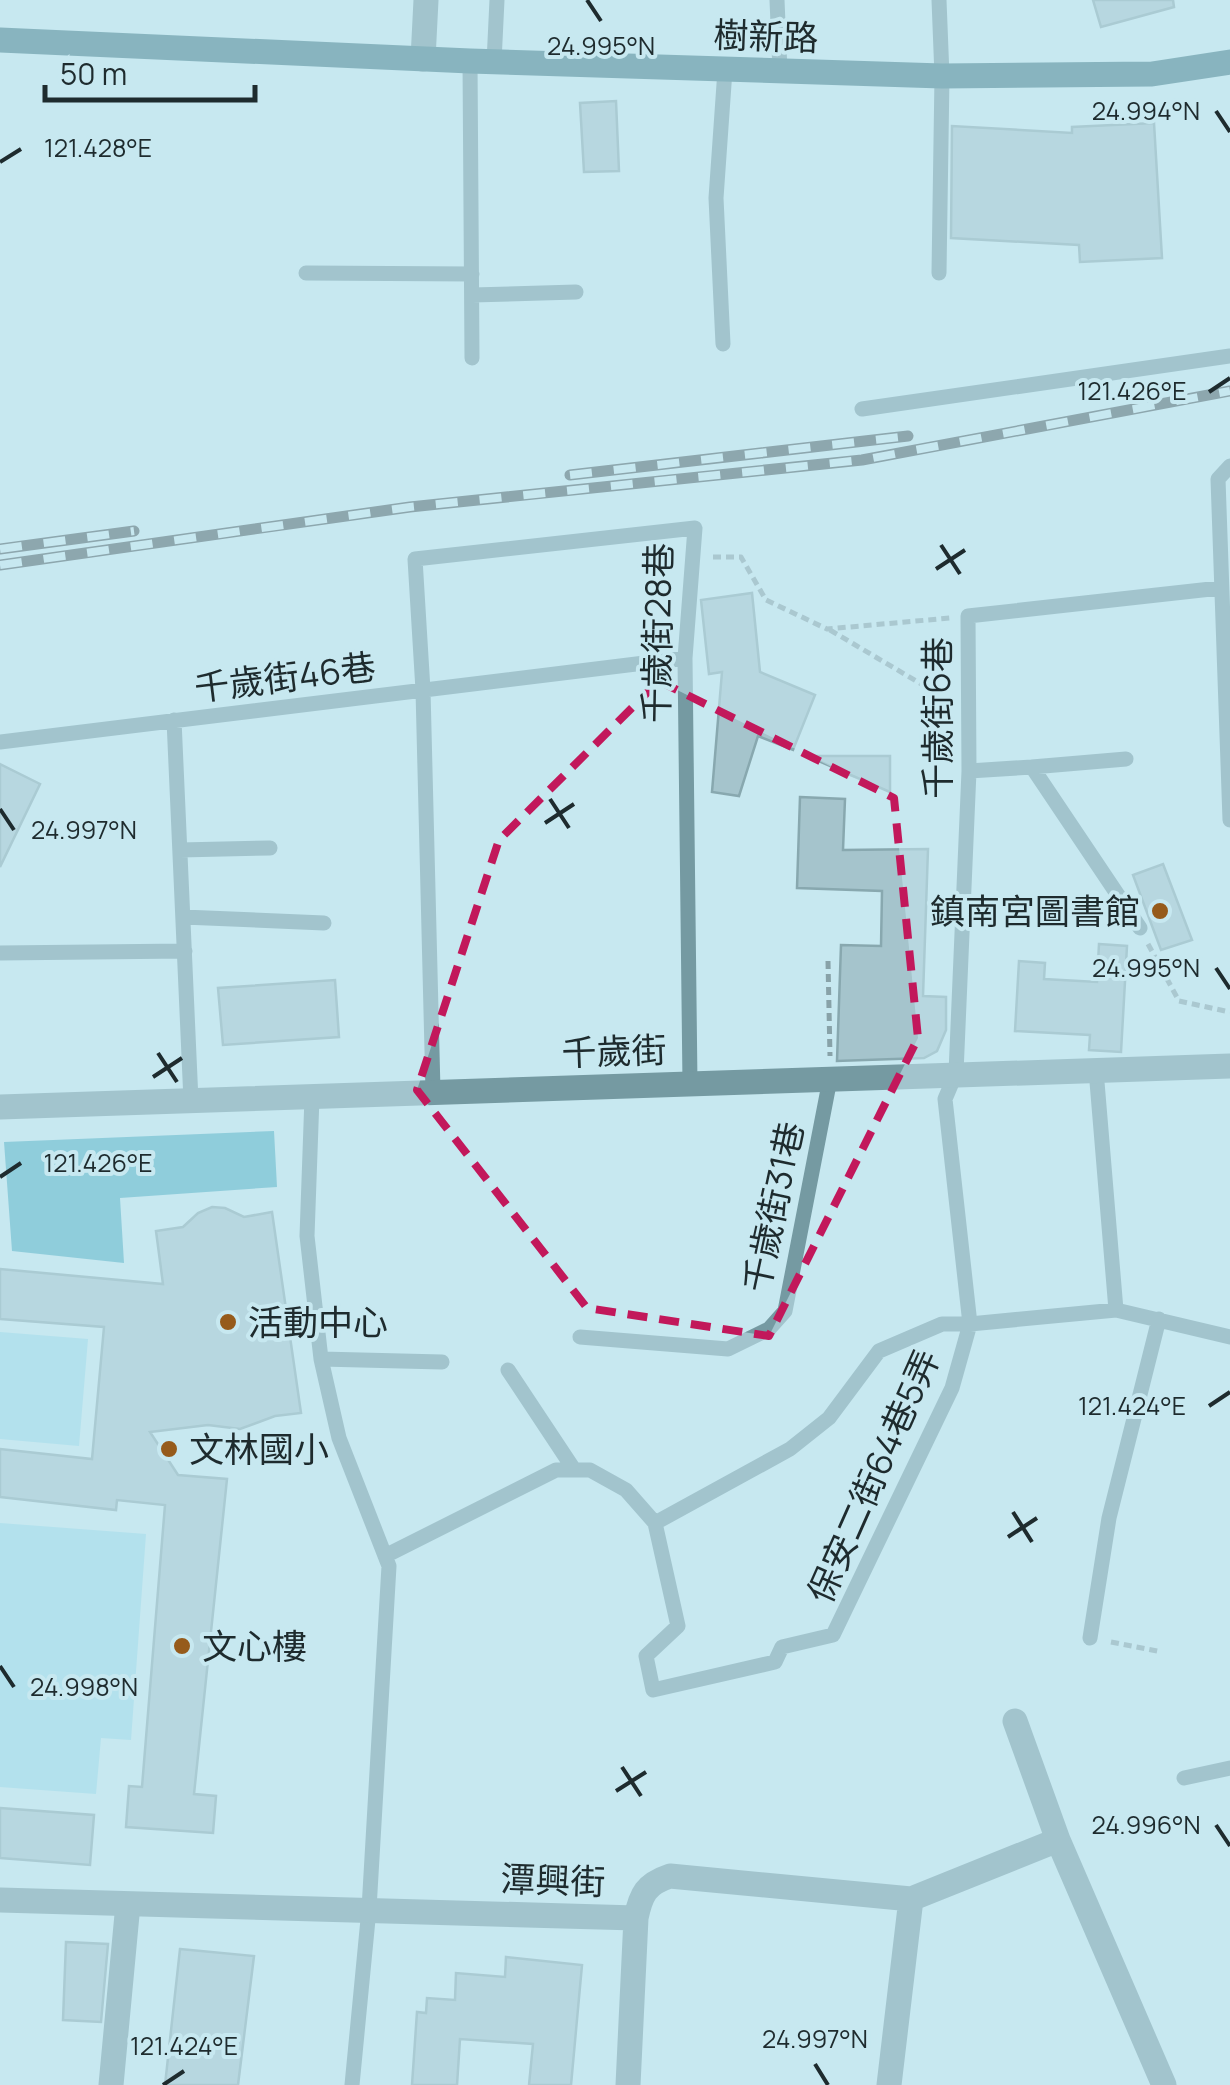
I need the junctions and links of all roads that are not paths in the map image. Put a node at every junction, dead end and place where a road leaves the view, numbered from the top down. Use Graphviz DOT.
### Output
graph roads {
  1 [pos="426,0"];
  2 [pos="497,0"];
  3 [pos="777,0"];
  4 [pos="939,0"];
  5 [pos="0,40"];
  6 [pos="423,59"];
  7 [pos="482,62"];
  8 [pos="1230,62"];
  9 [pos="724,70"];
  10 [pos="780,71"];
  11 [pos="942,76"];
  12 [pos="306,272"];
  13 [pos="939,273"];
  14 [pos="472,274"];
  15 [pos="576,292"];
  16 [pos="472,295"];
  17 [pos="723,344"];
  18 [pos="1230,356"];
  19 [pos="472,358"];
  20 [pos="862,409"];
  21 [pos="1230,466"];
  22 [pos="1220,588"];
  23 [pos="685,658"];
  24 [pos="424,690"];
  25 [pos="174,720"];
  26 [pos="0,742"];
  27 [pos="1126,759"];
  28 [pos="1032,767"];
  29 [pos="969,771"];
  30 [pos="1230,820"];
  31 [pos="270,848"];
  32 [pos="180,850"];
  33 [pos="183,917"];
  34 [pos="324,923"];
  35 [pos="1140,928"];
  36 [pos="185,951"];
  37 [pos="0,953"];
  38 [pos="1230,1066"];
  39 [pos="1096,1070"];
  40 [pos="956,1073"];
  41 [pos="830,1078"];
  42 [pos="690,1084"];
  43 [pos="433,1091"];
  44 [pos="312,1096"];
  45 [pos="191,1100"];
  46 [pos="0,1107"];
  47 [pos="1116,1310"];
  48 [pos="1159,1318"];
  49 [pos="970,1324"];
  50 [pos="580,1337"];
  51 [pos="1230,1337"];
  52 [pos="321,1359"];
  53 [pos="442,1362"];
  54 [pos="508,1370"];
  55 [pos="573,1468"];
  56 [pos="655,1523"];
  57 [pos="384,1556"];
  58 [pos="1090,1638"];
  59 [pos="1015,1720"];
  60 [pos="1230,1768"];
  61 [pos="1184,1778"];
  62 [pos="1058,1840"];
  63 [pos="911,1899"];
  64 [pos="0,1900"];
  65 [pos="128,1904"];
  66 [pos="368,1909"];
  67 [pos="636,1918"];
  68 [pos="111,2085"];
  69 [pos="352,2085"];
  70 [pos="628,2085"];
  71 [pos="889,2085"];
  72 [pos="1164,2085"];
  1 -- 6 [label="street"];
  2 -- 7 [label="lane"];
  3 -- 10 [label="lane"];
  4 -- 11 [label="lane"];
  5 -- 6 [label="main road, 樹新路"];
  6 -- 7 [label="main road, 樹新路"];
  7 -- 9 [label="main road, 樹新路"];
  7 -- 14 [label="lane"];
  8 -- 11 [label="main road, 樹新路"];
  9 -- 10 [label="main road, 樹新路"];
  9 -- 17 [label="lane"];
  10 -- 11 [label="main road, 樹新路"];
  11 -- 13 [label="lane"];
  12 -- 14 [label="lane"];
  14 -- 16 [label="lane"];
  15 -- 16 [label="lane"];
  16 -- 19 [label="lane"];
  18 -- 20 [label="lane"];
  21 -- 22 [label="lane"];
  22 -- 29 [label="lane, 千歲街6巷"];
  22 -- 30 [label="lane"];
  23 -- 24 [label="lane, 千歲街46巷"];
  23 -- 24 [label="lane, 千歲街28巷"];
  23 -- 42 [label="lane, 千歲街28巷"];
  24 -- 25 [label="lane, 千歲街46巷"];
  24 -- 43 [label="lane"];
  25 -- 26 [label="lane"];
  25 -- 32 [label="lane, 千歲街46巷"];
  27 -- 28 [label="lane"];
  28 -- 29 [label="lane"];
  28 -- 35 [label="lane"];
  29 -- 40 [label="lane, 千歲街6巷"];
  31 -- 32 [label="lane"];
  32 -- 33 [label="lane, 千歲街46巷"];
  33 -- 34 [label="lane"];
  33 -- 36 [label="lane, 千歲街46巷"];
  36 -- 37 [label="lane"];
  36 -- 45 [label="lane, 千歲街46巷"];
  38 -- 39 [label="street, 千歲街"];
  39 -- 40 [label="street, 千歲街"];
  39 -- 47 [label="lane"];
  40 -- 41 [label="street, 千歲街"];
  40 -- 49 [label="lane, 千歲街6巷"];
  41 -- 42 [label="street, 千歲街"];
  41 -- 50 [label="lane, 千歲街31巷"];
  42 -- 43 [label="street, 千歲街"];
  43 -- 44 [label="street, 千歲街"];
  44 -- 45 [label="street, 千歲街"];
  44 -- 52 [label="lane"];
  45 -- 46 [label="street, 千歲街"];
  47 -- 48 [label="lane"];
  47 -- 49 [label="lane"];
  48 -- 51 [label="lane"];
  48 -- 58 [label="lane"];
  49 -- 56 [label="lane"];
  49 -- 56 [label="lane, 保安二街64巷5弄"];
  52 -- 53 [label="lane"];
  52 -- 57 [label="lane"];
  54 -- 55 [label="lane"];
  55 -- 56 [label="lane"];
  55 -- 57 [label="lane"];
  57 -- 66 [label="lane"];
  59 -- 62 [label="street"];
  60 -- 61 [label="lane"];
  62 -- 63 [label="street, 潭興街"];
  62 -- 72 [label="street"];
  63 -- 67 [label="street, 潭興街"];
  63 -- 71 [label="street"];
  64 -- 65 [label="street, 潭興街"];
  65 -- 66 [label="street, 潭興街"];
  65 -- 68 [label="street"];
  66 -- 67 [label="street, 潭興街"];
  66 -- 69 [label="lane"];
  67 -- 70 [label="street"];
}
